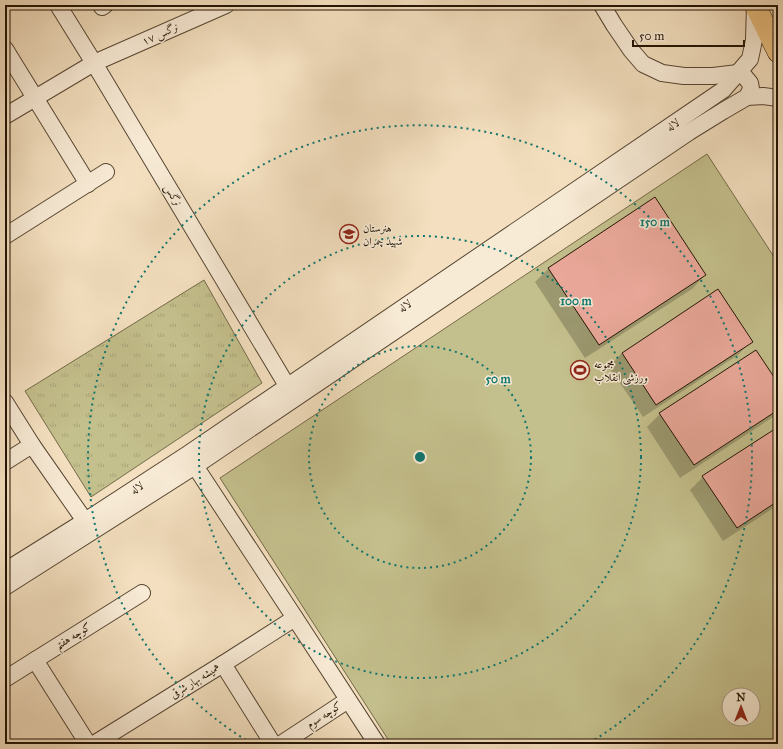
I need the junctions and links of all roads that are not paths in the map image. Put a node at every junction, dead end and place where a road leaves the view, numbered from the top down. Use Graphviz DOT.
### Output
graph roads {
  1 [pos="58,5"];
  2 [pos="226,5"];
  3 [pos="602,5"];
  4 [pos="755,5"];
  5 [pos="197,11"];
  6 [pos="5,49"];
  7 [pos="778,52"];
  8 [pos="94,63"];
  9 [pos="738,73"];
  10 [pos="747,97"];
  11 [pos="35,98"];
  12 [pos="778,98"];
  13 [pos="5,116"];
  14 [pos="106,172"];
  15 [pos="88,184"];
  16 [pos="5,236"];
  17 [pos="291,392"];
  18 [pos="5,402"];
  19 [pos="32,445"];
  20 [pos="5,462"];
  21 [pos="195,466"];
  22 [pos="85,521"];
  23 [pos="5,571"];
  24 [pos="5,587"];
  25 [pos="142,593"];
  26 [pos="295,618"];
  27 [pos="35,660"];
  28 [pos="223,664"];
  29 [pos="5,679"];
  30 [pos="348,700"];
  31 [pos="88,744"];
  32 [pos="94,744"];
  33 [pos="274,744"];
  34 [pos="281,744"];
  35 [pos="377,744"];
  1 -- 8 [label="street, نرگس"];
  2 -- 5 [label="street, نرگس ۱۷"];
  3 -- 9 [label="street"];
  4 -- 7 [label="main road"];
  4 -- 9 [label="street, لاله"];
  5 -- 8 [label="street, نرگس ۱۷"];
  6 -- 11 [label="street"];
  8 -- 11 [label="street, نرگس ۱۷"];
  8 -- 17 [label="street, نرگس"];
  9 -- 10 [label="street"];
  9 -- 17 [label="street, لاله"];
  10 -- 12 [label="street, لاله"];
  10 -- 17 [label="street, لاله"];
  11 -- 13 [label="street, نرگس ۱۷"];
  11 -- 15 [label="street"];
  14 -- 15 [label="street"];
  15 -- 16 [label="street"];
  17 -- 21 [label="street, لاله"];
  17 -- 22 [label="street, لاله"];
  18 -- 19 [label="street"];
  19 -- 20 [label="street"];
  19 -- 22 [label="street"];
  21 -- 24 [label="street, لاله"];
  21 -- 26 [label="street"];
  22 -- 23 [label="street, لاله"];
  25 -- 27 [label="street, کوچه هفتم"];
  26 -- 28 [label="street, همیشه بهار شرقی"];
  26 -- 30 [label="street"];
  27 -- 29 [label="street, کوچه هفتم"];
  27 -- 31 [label="street"];
  28 -- 32 [label="street, همیشه بهار شرقی"];
  28 -- 33 [label="street"];
  30 -- 34 [label="street, کوچه سوم"];
  30 -- 35 [label="street"];
}
